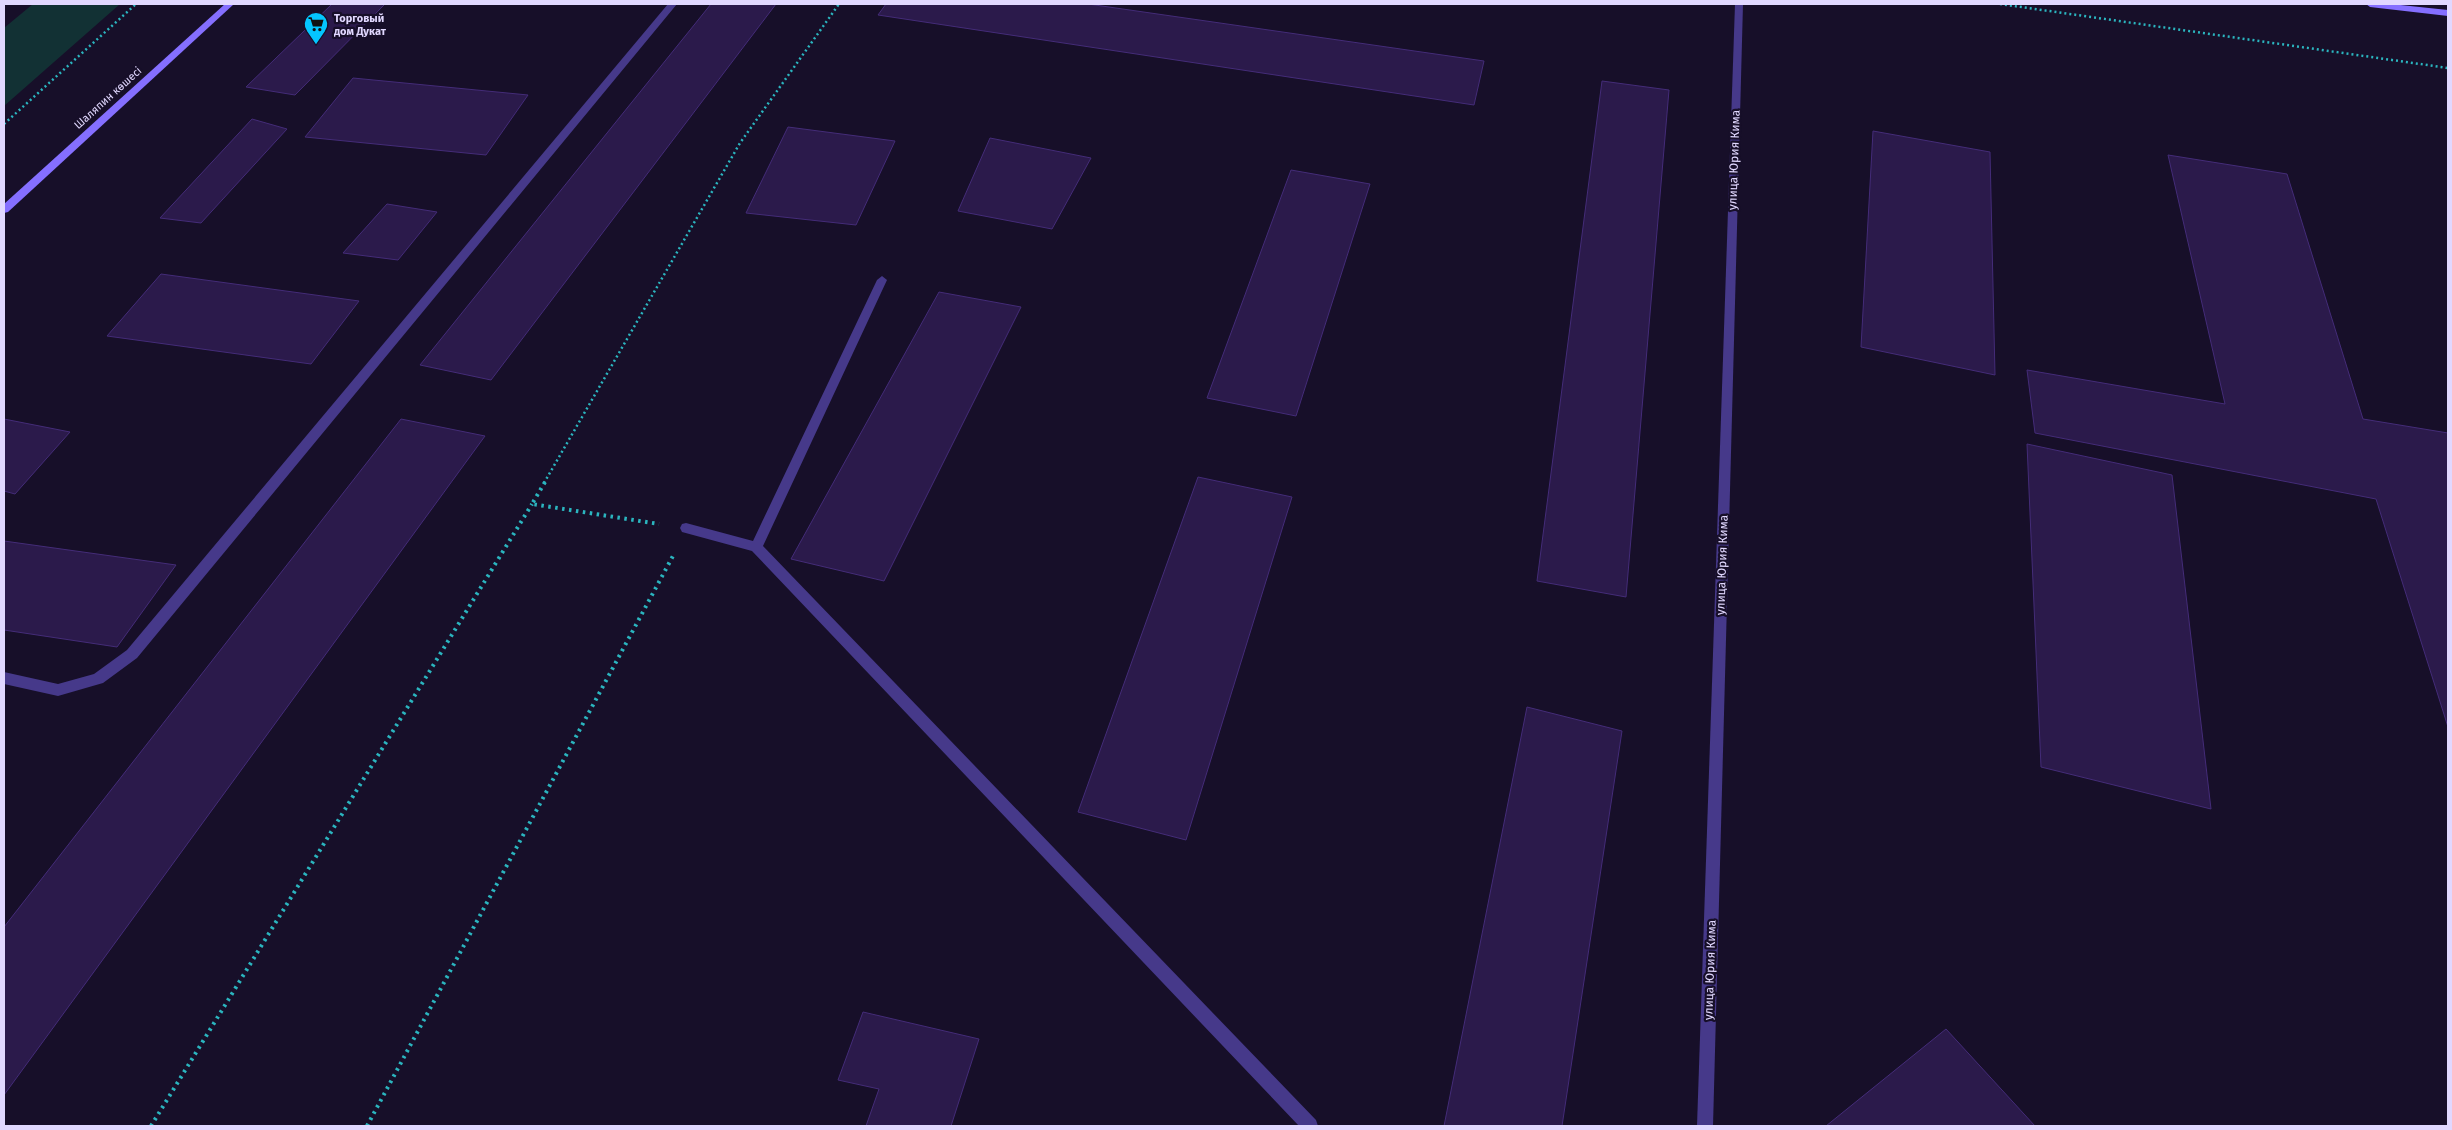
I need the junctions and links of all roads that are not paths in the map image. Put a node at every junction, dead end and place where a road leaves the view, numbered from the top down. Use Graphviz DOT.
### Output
graph roads {
  1 [pos="230,4"];
  2 [pos="673,4"];
  3 [pos="1739,4"];
  4 [pos="2370,4"];
  5 [pos="2448,14"];
  6 [pos="4,210"];
  7 [pos="882,280"];
  8 [pos="686,528"];
  9 [pos="756,546"];
  10 [pos="4,678"];
  11 [pos="1310,1126"];
  12 [pos="1705,1126"];
  1 -- 6 [label="main road, Шаляпин көшесі"];
  2 -- 10 [label="street"];
  3 -- 12 [label="street, улица Юрия Кима"];
  4 -- 5 [label="main road"];
  7 -- 9 [label="street"];
  8 -- 9 [label="street"];
  9 -- 11 [label="street"];
}
